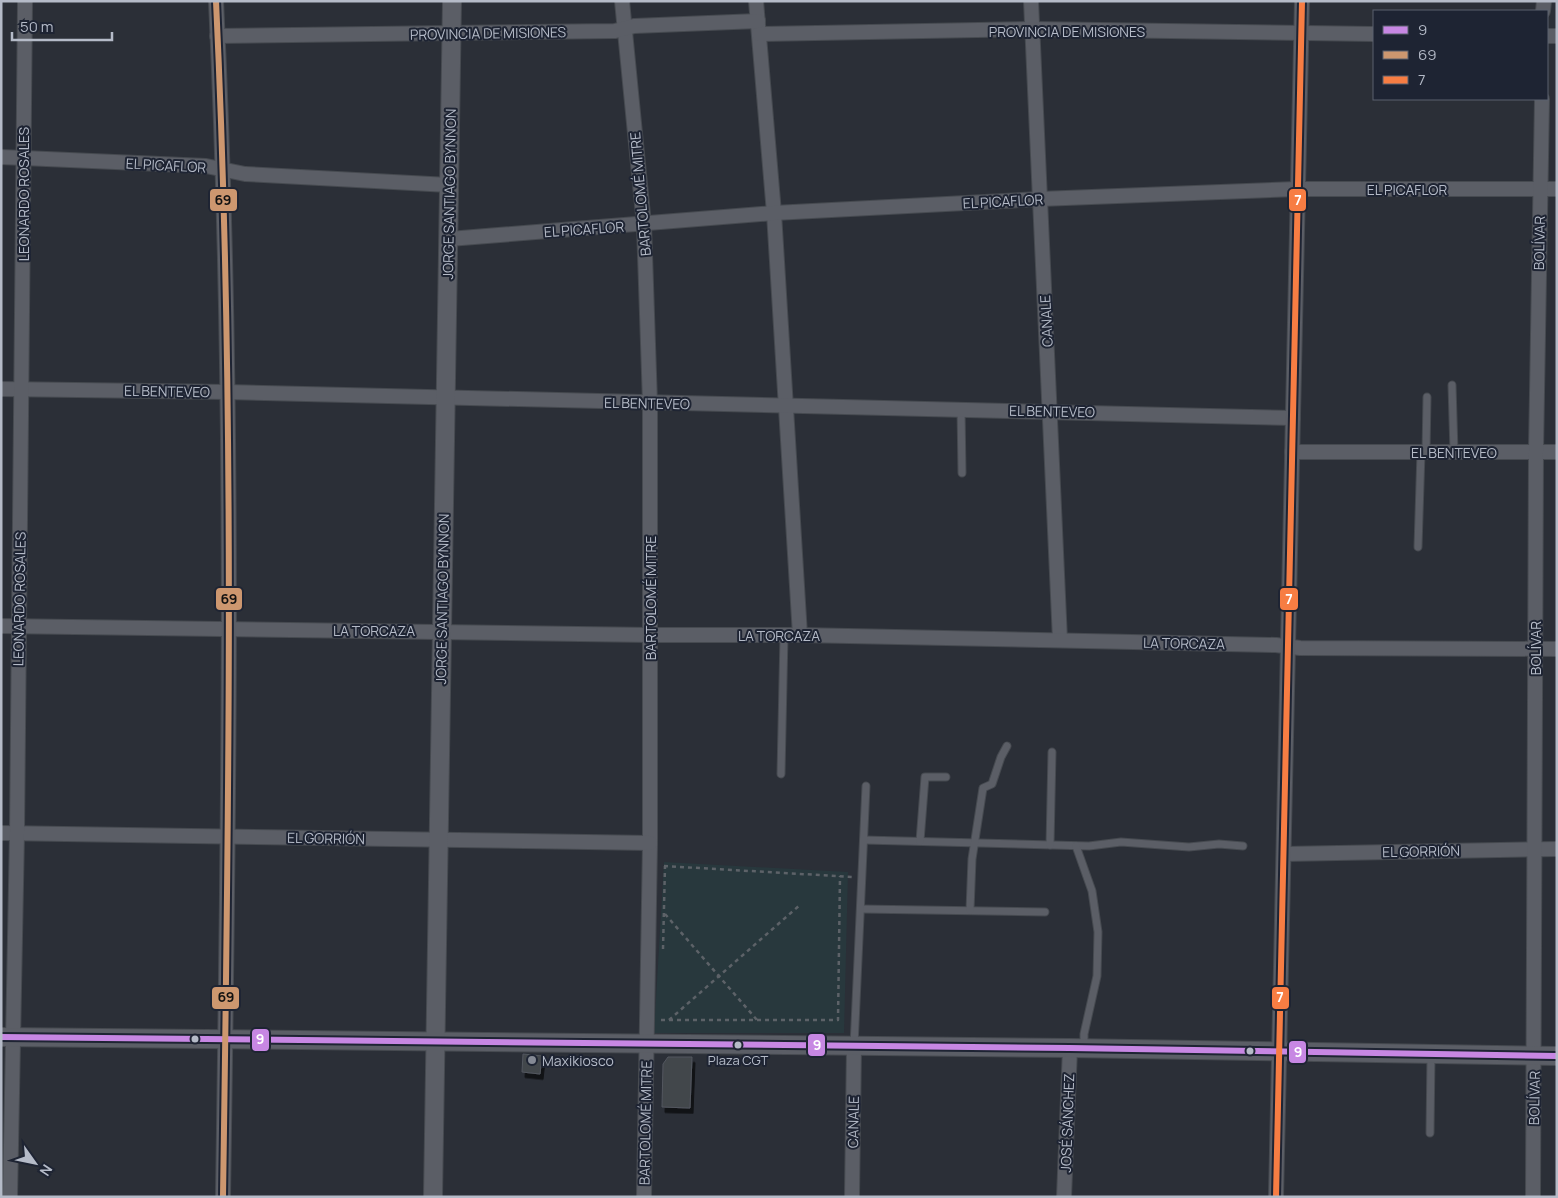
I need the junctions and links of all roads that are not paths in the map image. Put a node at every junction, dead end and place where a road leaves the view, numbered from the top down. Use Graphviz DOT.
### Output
graph roads {
  1 [pos="25,1"];
  2 [pos="216,1"];
  3 [pos="452,1"];
  4 [pos="622,1"];
  5 [pos="756,1"];
  6 [pos="1030,1"];
  7 [pos="1302,1"];
  8 [pos="758,28"];
  9 [pos="624,29"];
  10 [pos="1032,29"];
  11 [pos="452,34"];
  12 [pos="1302,34"];
  13 [pos="1373,34"];
  14 [pos="218,36"];
  15 [pos="1542,100"];
  16 [pos="1,157"];
  17 [pos="23,159"];
  18 [pos="221,169"];
  19 [pos="449,185"];
  20 [pos="1296,189"];
  21 [pos="1540,189"];
  22 [pos="1557,189"];
  23 [pos="1040,200"];
  24 [pos="774,213"];
  25 [pos="644,225"];
  26 [pos="450,239"];
  27 [pos="1452,385"];
  28 [pos="1,389"];
  29 [pos="22,389"];
  30 [pos="227,392"];
  31 [pos="1427,397"];
  32 [pos="445,398"];
  33 [pos="650,402"];
  34 [pos="786,406"];
  35 [pos="961,409"];
  36 [pos="1051,410"];
  37 [pos="1293,418"];
  38 [pos="1292,452"];
  39 [pos="1423,452"];
  40 [pos="1454,452"];
  41 [pos="1536,452"];
  42 [pos="1557,452"];
  43 [pos="962,473"];
  44 [pos="1418,548"];
  45 [pos="1,626"];
  46 [pos="19,626"];
  47 [pos="228,629"];
  48 [pos="442,630"];
  49 [pos="650,635"];
  50 [pos="784,635"];
  51 [pos="800,635"];
  52 [pos="1060,640"];
  53 [pos="1288,646"];
  54 [pos="1535,649"];
  55 [pos="1557,649"];
  56 [pos="1007,746"];
  57 [pos="1052,752"];
  58 [pos="781,774"];
  59 [pos="946,777"];
  60 [pos="866,786"];
  61 [pos="1,833"];
  62 [pos="16,833"];
  63 [pos="227,836"];
  64 [pos="439,840"];
  65 [pos="864,840"];
  66 [pos="920,841"];
  67 [pos="650,843"];
  68 [pos="974,843"];
  69 [pos="1050,845"];
  70 [pos="1076,846"];
  71 [pos="1243,846"];
  72 [pos="1536,849"];
  73 [pos="1557,849"];
  74 [pos="1284,854"];
  75 [pos="861,909"];
  76 [pos="970,910"];
  77 [pos="1045,912"];
  78 [pos="7,1037"];
  79 [pos="225,1039"];
  80 [pos="436,1042"];
  81 [pos="646,1044"];
  82 [pos="854,1046"];
  83 [pos="1077,1048"];
  84 [pos="1279,1053"];
  85 [pos="1431,1056"];
  86 [pos="1557,1056"];
  87 [pos="1534,1057"];
  88 [pos="1430,1133"];
  89 [pos="10,1197"];
  90 [pos="223,1197"];
  91 [pos="432,1197"];
  92 [pos="644,1197"];
  93 [pos="852,1197"];
  94 [pos="1064,1197"];
  95 [pos="1276,1197"];
  96 [pos="1533,1197"];
  1 -- 17 [label="street, LEONARDO ROSALES"];
  2 -- 14 [label="street"];
  3 -- 11 [label="street, JORGE SANTIAGO BYNNON"];
  4 -- 9 [label="street, BARTOLOMÉ MITRE"];
  5 -- 8 [label="street"];
  6 -- 10 [label="street, CANALE"];
  7 -- 12 [label="street"];
  8 -- 9 [label="street, PROVINCIA DE MISIONES"];
  8 -- 10 [label="street, PROVINCIA DE MISIONES"];
  8 -- 24 [label="street"];
  9 -- 11 [label="street, PROVINCIA DE MISIONES"];
  9 -- 25 [label="street, BARTOLOMÉ MITRE"];
  10 -- 12 [label="street, PROVINCIA DE MISIONES"];
  10 -- 23 [label="street, CANALE"];
  11 -- 14 [label="street, PROVINCIA DE MISIONES"];
  11 -- 19 [label="street, JORGE SANTIAGO BYNNON"];
  12 -- 13 [label="street, PROVINCIA DE MISIONES"];
  12 -- 20 [label="street"];
  14 -- 18 [label="street"];
  15 -- 21 [label="street, BOLÍVAR"];
  16 -- 17 [label="street, EL PICAFLOR"];
  17 -- 18 [label="street, EL PICAFLOR"];
  17 -- 29 [label="street, LEONARDO ROSALES"];
  18 -- 19 [label="street, EL PICAFLOR"];
  18 -- 30 [label="street"];
  19 -- 26 [label="street, JORGE SANTIAGO BYNNON"];
  20 -- 21 [label="street, EL PICAFLOR"];
  20 -- 23 [label="street, EL PICAFLOR"];
  20 -- 37 [label="street"];
  21 -- 22 [label="street, EL PICAFLOR"];
  21 -- 41 [label="street, BOLÍVAR"];
  23 -- 24 [label="street, EL PICAFLOR"];
  23 -- 36 [label="street, CANALE"];
  24 -- 25 [label="street, EL PICAFLOR"];
  24 -- 34 [label="street"];
  25 -- 26 [label="street, EL PICAFLOR"];
  25 -- 33 [label="street, BARTOLOMÉ MITRE"];
  26 -- 32 [label="street, JORGE SANTIAGO BYNNON"];
  27 -- 40 [label="lane"];
  28 -- 29 [label="street, EL BENTEVEO"];
  29 -- 30 [label="street, EL BENTEVEO"];
  29 -- 46 [label="street, LEONARDO ROSALES"];
  30 -- 32 [label="street, EL BENTEVEO"];
  30 -- 47 [label="street"];
  31 -- 39 [label="lane"];
  32 -- 33 [label="street, EL BENTEVEO"];
  32 -- 48 [label="street, JORGE SANTIAGO BYNNON"];
  33 -- 34 [label="street, EL BENTEVEO"];
  33 -- 49 [label="street, BARTOLOMÉ MITRE"];
  34 -- 35 [label="street, EL BENTEVEO"];
  34 -- 51 [label="street"];
  35 -- 36 [label="street, EL BENTEVEO"];
  35 -- 43 [label="lane"];
  36 -- 37 [label="street, EL BENTEVEO"];
  36 -- 52 [label="street, CANALE"];
  37 -- 38 [label="street"];
  38 -- 39 [label="street, EL BENTEVEO"];
  38 -- 53 [label="street"];
  39 -- 40 [label="street, EL BENTEVEO"];
  39 -- 44 [label="lane"];
  40 -- 41 [label="street, EL BENTEVEO"];
  41 -- 42 [label="street, EL BENTEVEO"];
  41 -- 54 [label="street, BOLÍVAR"];
  45 -- 46 [label="street, LA TORCAZA"];
  46 -- 47 [label="street, LA TORCAZA"];
  46 -- 62 [label="street, LEONARDO ROSALES"];
  47 -- 48 [label="street, LA TORCAZA"];
  47 -- 63 [label="street"];
  48 -- 49 [label="street, LA TORCAZA"];
  48 -- 64 [label="street, JORGE SANTIAGO BYNNON"];
  49 -- 50 [label="street, LA TORCAZA"];
  49 -- 67 [label="street, BARTOLOMÉ MITRE"];
  50 -- 51 [label="street, LA TORCAZA"];
  50 -- 58 [label="lane"];
  51 -- 52 [label="street, LA TORCAZA"];
  52 -- 53 [label="street, LA TORCAZA"];
  53 -- 54 [label="street, LA TORCAZA"];
  53 -- 74 [label="street"];
  54 -- 55 [label="street, LA TORCAZA"];
  54 -- 72 [label="street, BOLÍVAR"];
  56 -- 68 [label="lane"];
  57 -- 69 [label="lane"];
  59 -- 66 [label="lane"];
  60 -- 65 [label="lane"];
  61 -- 62 [label="street, EL GORRIÓN"];
  62 -- 63 [label="street, EL GORRIÓN"];
  62 -- 78 [label="street, LEONARDO ROSALES"];
  63 -- 64 [label="street, EL GORRIÓN"];
  63 -- 79 [label="street"];
  64 -- 67 [label="street, EL GORRIÓN"];
  64 -- 80 [label="street, JORGE SANTIAGO BYNNON"];
  65 -- 66 [label="lane"];
  65 -- 75 [label="lane"];
  66 -- 68 [label="lane"];
  67 -- 81 [label="street, BARTOLOMÉ MITRE"];
  68 -- 69 [label="lane"];
  68 -- 76 [label="lane"];
  69 -- 70 [label="lane"];
  70 -- 71 [label="lane"];
  70 -- 83 [label="lane"];
  72 -- 73 [label="street, EL GORRIÓN"];
  72 -- 74 [label="street, EL GORRIÓN"];
  72 -- 87 [label="street, BOLÍVAR"];
  74 -- 84 [label="street"];
  75 -- 76 [label="lane"];
  75 -- 82 [label="lane"];
  76 -- 77 [label="lane"];
  78 -- 79 [label="street"];
  78 -- 89 [label="street, LEONARDO ROSALES"];
  79 -- 80 [label="street"];
  79 -- 90 [label="street"];
  80 -- 81 [label="street"];
  80 -- 91 [label="street, JORGE SANTIAGO BYNNON"];
  81 -- 82 [label="street"];
  81 -- 92 [label="street, BARTOLOMÉ MITRE"];
  82 -- 83 [label="street"];
  82 -- 93 [label="street, CANALE"];
  83 -- 84 [label="street"];
  83 -- 94 [label="street, JOSÉ SÁNCHEZ"];
  84 -- 85 [label="street"];
  84 -- 95 [label="street"];
  85 -- 87 [label="street"];
  85 -- 88 [label="lane"];
  86 -- 87 [label="street"];
  87 -- 96 [label="street, BOLÍVAR"];
}
